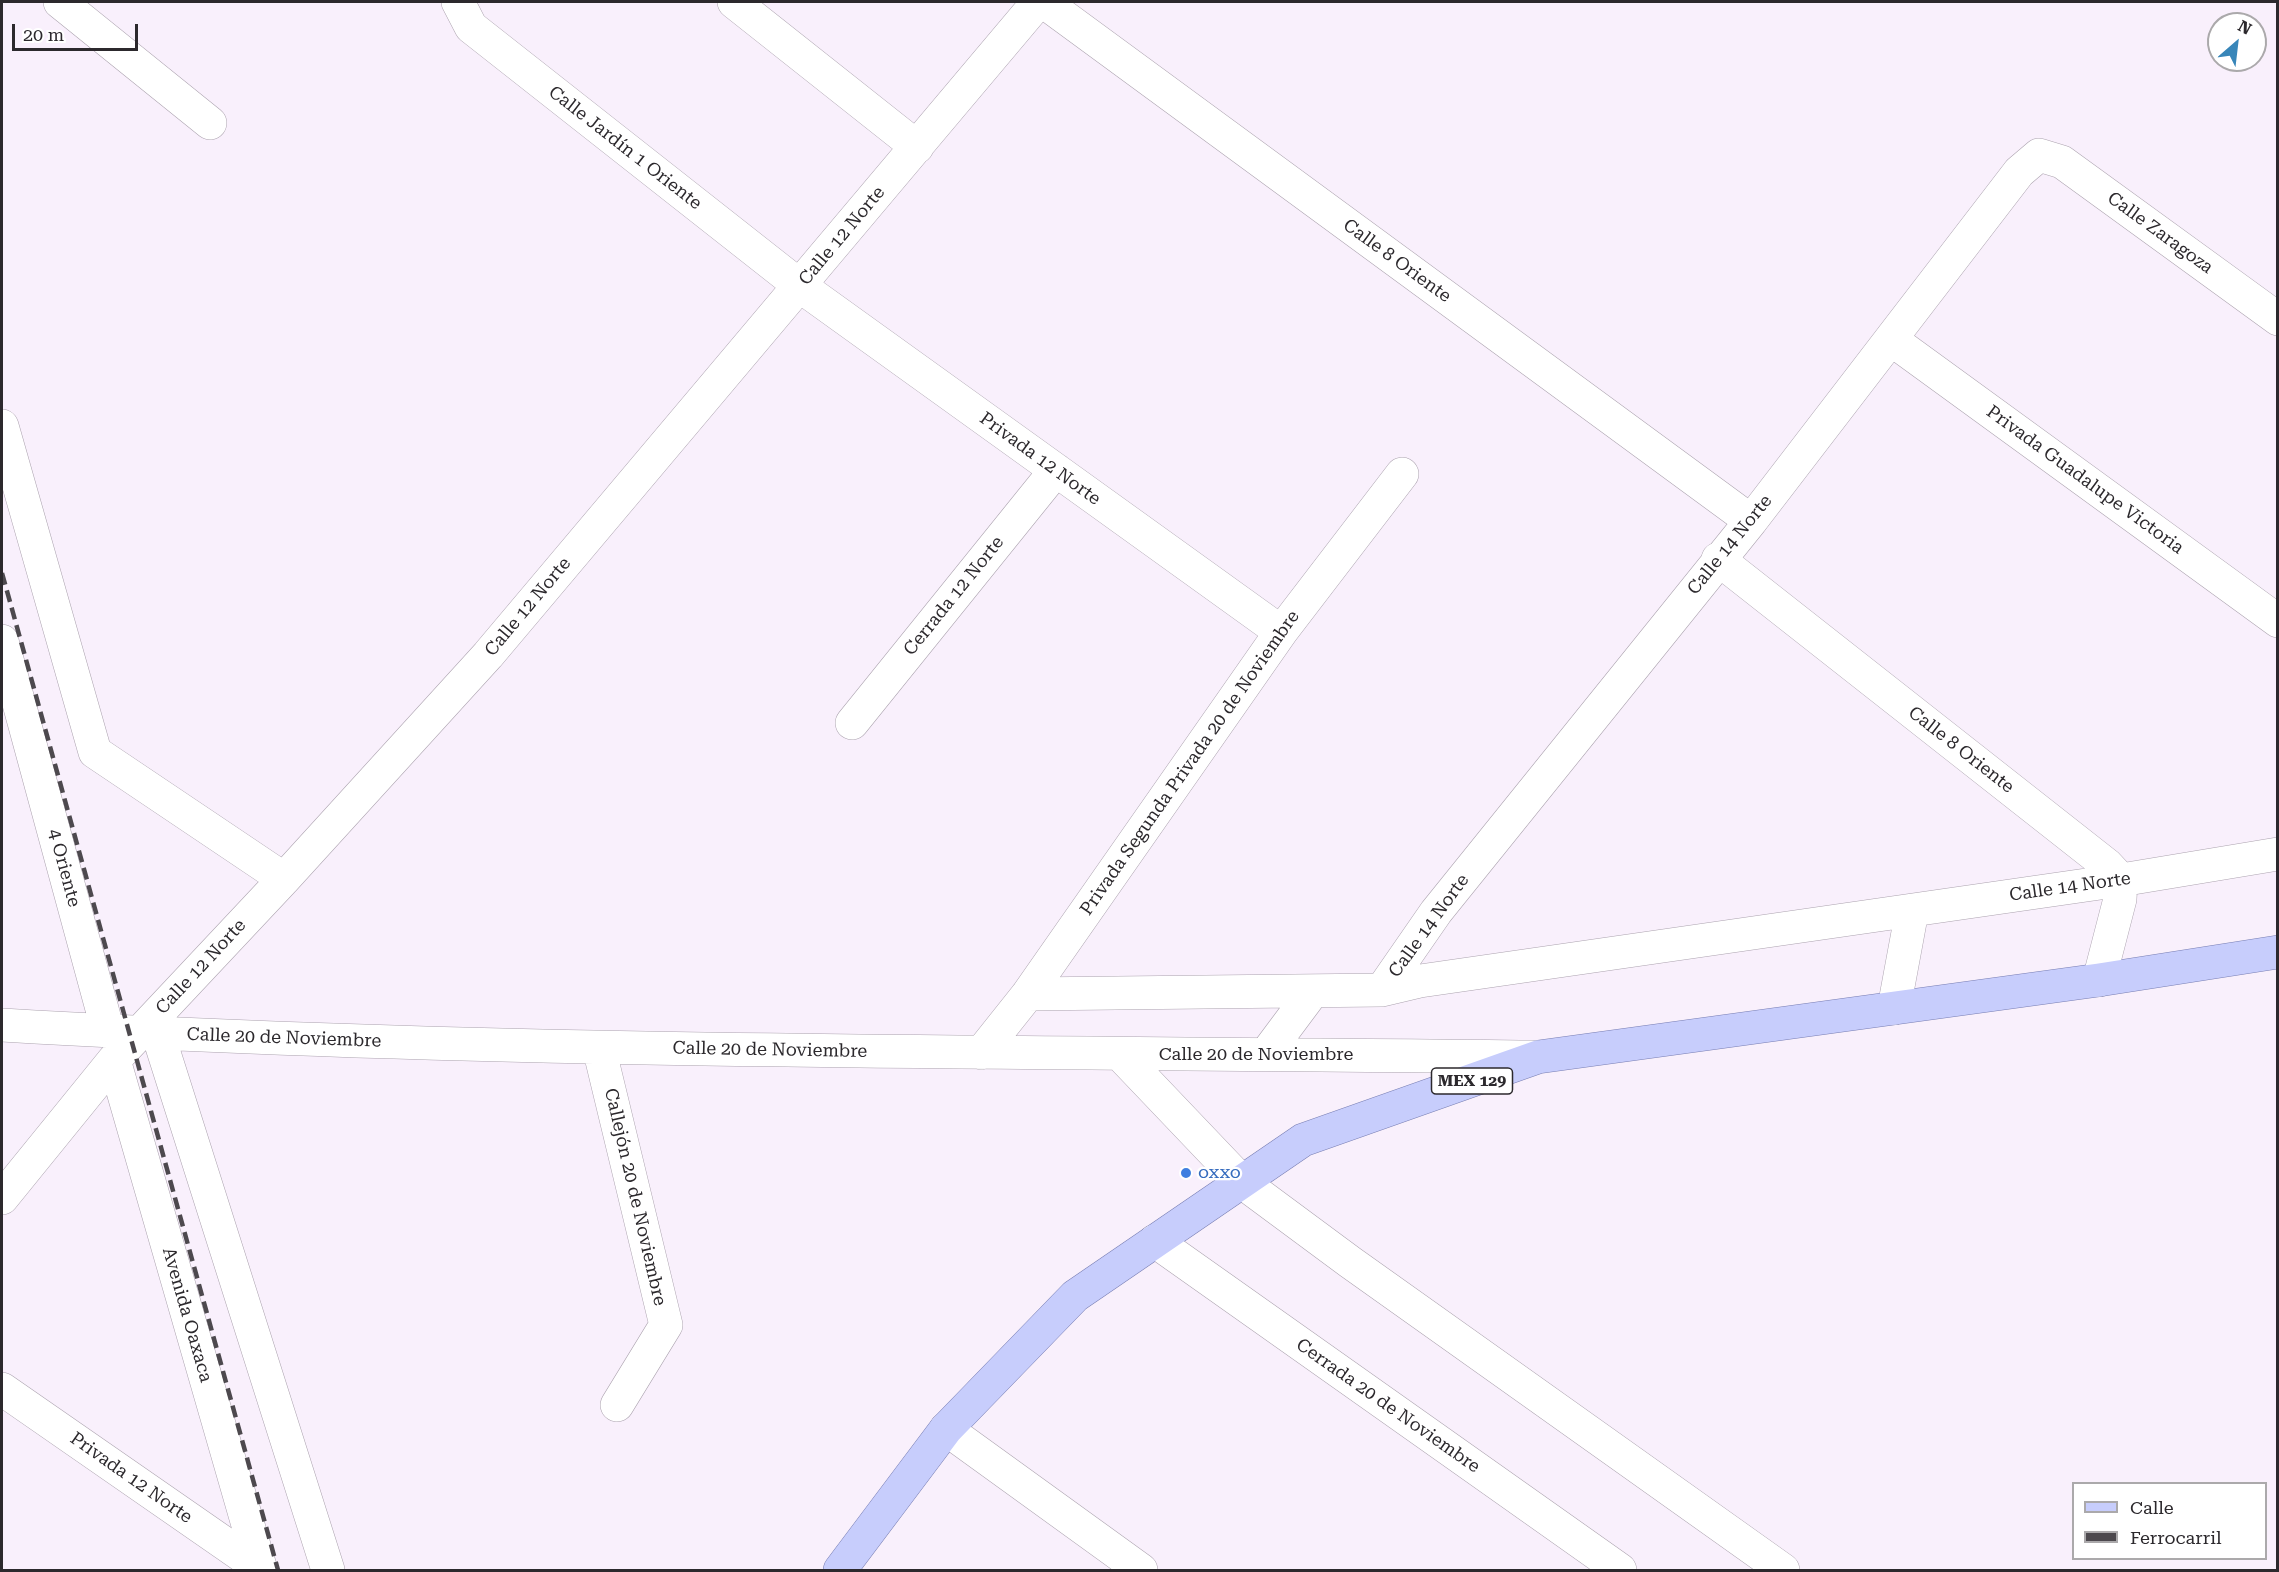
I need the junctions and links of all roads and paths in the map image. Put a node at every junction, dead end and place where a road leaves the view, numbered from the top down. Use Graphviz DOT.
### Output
graph roads {
  1 [pos="60,2"];
  2 [pos="457,2"];
  3 [pos="734,2"];
  4 [pos="1038,2"];
  5 [pos="1044,2"];
  6 [pos="210,123"];
  7 [pos="917,147"];
  8 [pos="2039,155"];
  9 [pos="800,286"];
  10 [pos="2277,319"];
  11 [pos="1892,340"];
  12 [pos="2,426"];
  13 [pos="1056,470"];
  14 [pos="1402,474"];
  15 [pos="1750,521"];
  16 [pos="1718,559"];
  17 [pos="2277,621"];
  18 [pos="1281,632"];
  19 [pos="2,641"];
  20 [pos="10,699"];
  21 [pos="852,723"];
  22 [pos="2277,854"];
  23 [pos="284,879"];
  24 [pos="2121,880"];
  25 [pos="1912,910"];
  26 [pos="2277,952"];
  27 [pos="2099,980"];
  28 [pos="1382,990"];
  29 [pos="1313,991"];
  30 [pos="1028,994"];
  31 [pos="1894,1008"];
  32 [pos="2,1025"];
  33 [pos="130,1039"];
  34 [pos="599,1048"];
  35 [pos="981,1053"];
  36 [pos="1120,1054"];
  37 [pos="1266,1054"];
  38 [pos="1538,1057"];
  39 [pos="1242,1182"];
  40 [pos="2,1198"];
  41 [pos="1155,1241"];
  42 [pos="2,1389"];
  43 [pos="617,1405"];
  44 [pos="946,1429"];
  45 [pos="260,1569"];
  46 [pos="328,1570"];
  47 [pos="840,1570"];
  48 [pos="1141,1570"];
  49 [pos="1620,1570"];
  50 [pos="1783,1570"];
  1 -- 6 [label="street"];
  2 -- 9 [label="street, Calle Jardín 1 Oriente"];
  3 -- 7 [label="street"];
  4 -- 7 [label="street, Calle 12 Norte"];
  5 -- 15 [label="street, Calle 8 Oriente"];
  7 -- 9 [label="street, Calle 12 Norte"];
  8 -- 10 [label="street, Calle Zaragoza"];
  8 -- 11 [label="street, Calle 14 Norte"];
  9 -- 13 [label="street, Privada 12 Norte"];
  9 -- 23 [label="street, Calle 12 Norte"];
  11 -- 15 [label="street, Calle 14 Norte"];
  11 -- 17 [label="street, Privada Guadalupe Victoria"];
  12 -- 23 [label="street"];
  13 -- 18 [label="street, Privada 12 Norte"];
  13 -- 21 [label="street, Cerrada 12 Norte"];
  14 -- 18 [label="street, Privada Segunda Privada 20 de Noviembre"];
  15 -- 16 [label="street, Calle 14 Norte"];
  16 -- 24 [label="street, Calle 8 Oriente"];
  16 -- 28 [label="street, Calle 14 Norte"];
  18 -- 30 [label="street, Privada Segunda Privada 20 de Noviembre"];
  19 -- 20 [label="street"];
  20 -- 33 [label="street, 4 Oriente"];
  22 -- 24 [label="street, Calle 14 Norte"];
  23 -- 33 [label="street, Calle 12 Norte"];
  24 -- 25 [label="street, Calle 14 Norte"];
  24 -- 27 [label="street"];
  25 -- 28 [label="street, Calle 14 Norte"];
  25 -- 31 [label="street"];
  26 -- 27 [label="main road, MEX 129"];
  27 -- 31 [label="main road, MEX 129"];
  28 -- 29 [label="street"];
  29 -- 30 [label="street"];
  29 -- 37 [label="street"];
  30 -- 35 [label="street, Privada Segunda Privada 20 de Noviembre"];
  31 -- 38 [label="main road, MEX 129"];
  32 -- 33 [label="street, Calle 20 de Noviembre"];
  33 -- 34 [label="street, Calle 20 de Noviembre"];
  33 -- 40 [label="street, Calle 12 Norte"];
  33 -- 45 [label="street, Avenida Oaxaca"];
  33 -- 46 [label="street"];
  34 -- 35 [label="street, Calle 20 de Noviembre"];
  34 -- 43 [label="street, Callejón 20 de Noviembre"];
  35 -- 36 [label="street, Calle 20 de Noviembre"];
  36 -- 37 [label="street, Calle 20 de Noviembre"];
  36 -- 39 [label="street"];
  37 -- 38 [label="street, Calle 20 de Noviembre"];
  38 -- 39 [label="main road, MEX 129"];
  39 -- 41 [label="main road, MEX 129"];
  39 -- 50 [label="street"];
  41 -- 44 [label="main road, MEX 129"];
  41 -- 49 [label="street, Cerrada 20 de Noviembre"];
  42 -- 45 [label="street, Privada 12 Norte"];
  44 -- 47 [label="main road, MEX 129"];
  44 -- 48 [label="street"];
}
